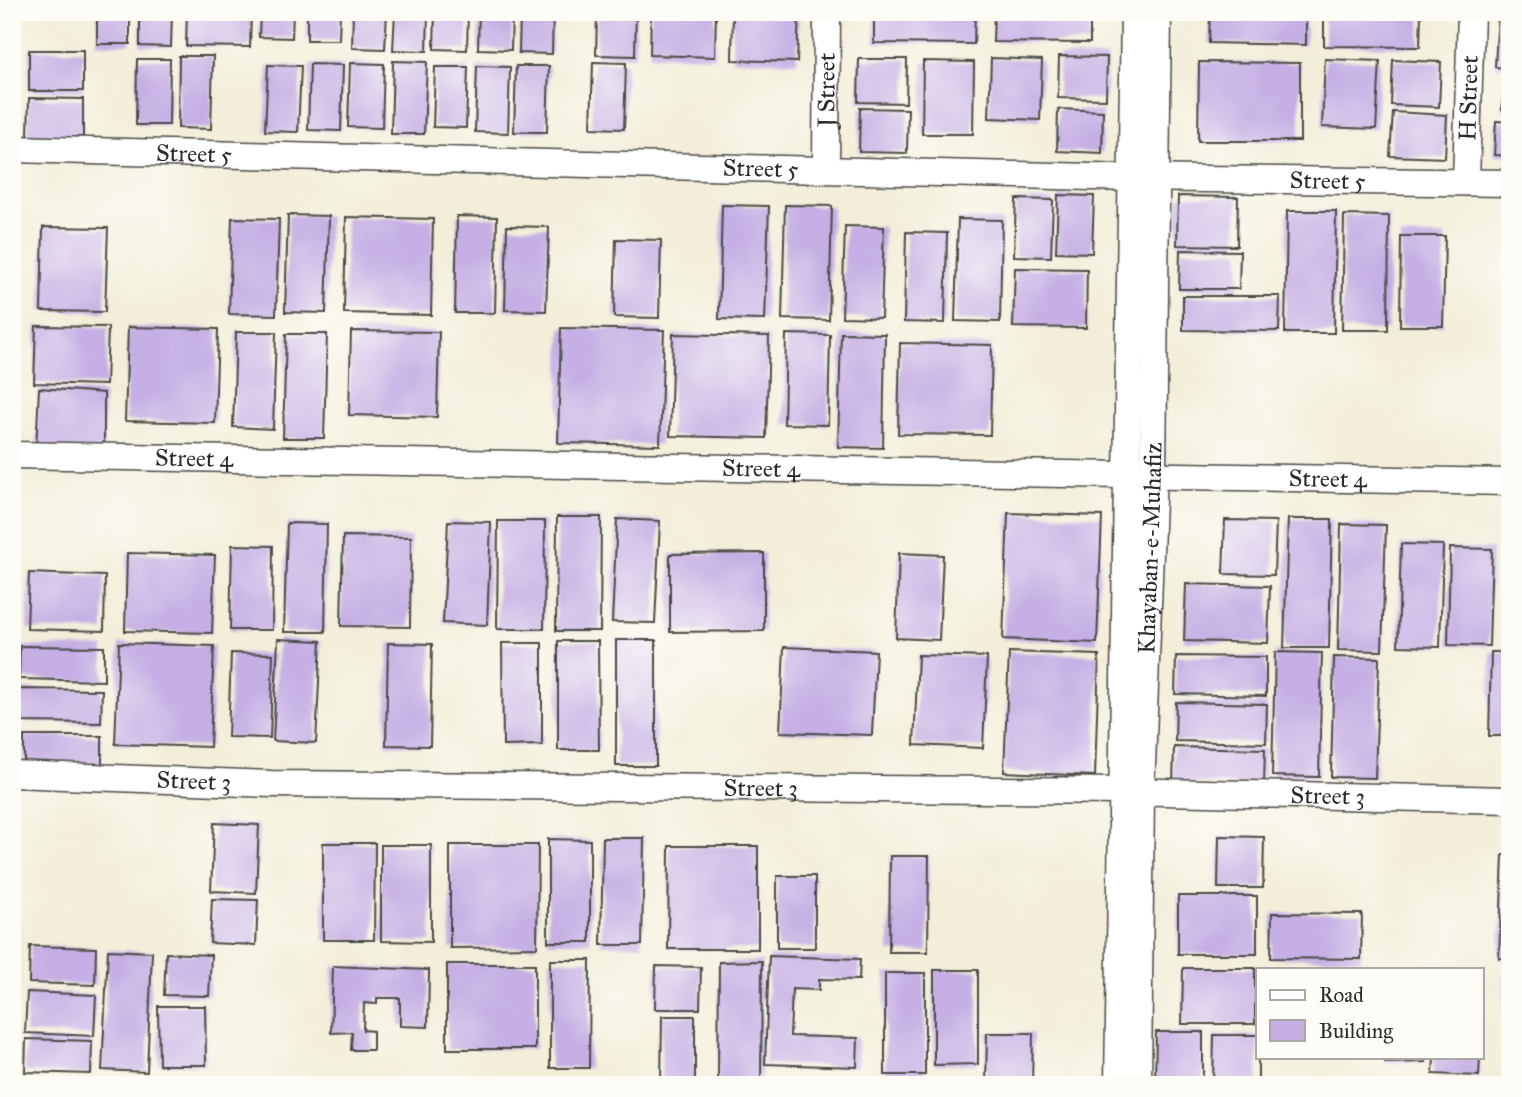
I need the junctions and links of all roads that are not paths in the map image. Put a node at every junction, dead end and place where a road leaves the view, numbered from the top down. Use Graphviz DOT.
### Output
graph roads {
  1 [pos="827,12"];
  2 [pos="1134,12"];
  3 [pos="1158,12"];
  4 [pos="1471,12"];
  5 [pos="12,149"];
  6 [pos="826,169"];
  7 [pos="1142,178"];
  8 [pos="1466,182"];
  9 [pos="1510,183"];
  10 [pos="12,455"];
  11 [pos="1141,474"];
  12 [pos="1510,482"];
  13 [pos="12,774"];
  14 [pos="1131,792"];
  15 [pos="1510,800"];
  16 [pos="1118,1085"];
  17 [pos="1138,1085"];
  1 -- 6 [label="street, J Street"];
  2 -- 7 [label="street, Khayaban-e-Muhafiz"];
  3 -- 7 [label="street, Khayaban-e-Muhafiz"];
  4 -- 8 [label="street, H Street"];
  5 -- 6 [label="street, Street 5"];
  6 -- 7 [label="street, Street 5"];
  7 -- 8 [label="street, Street 5"];
  7 -- 11 [label="street, Khayaban-e-Muhafiz"];
  8 -- 9 [label="street, Street 5"];
  10 -- 11 [label="street, Street 4"];
  11 -- 12 [label="street, Street 4"];
  11 -- 14 [label="street, Khayaban-e-Muhafiz"];
  13 -- 14 [label="street, Street 3"];
  14 -- 15 [label="street, Street 3"];
  14 -- 16 [label="street, Khayaban-e-Muhafiz"];
  14 -- 17 [label="street, Khayaban-e-Muhafiz"];
}
